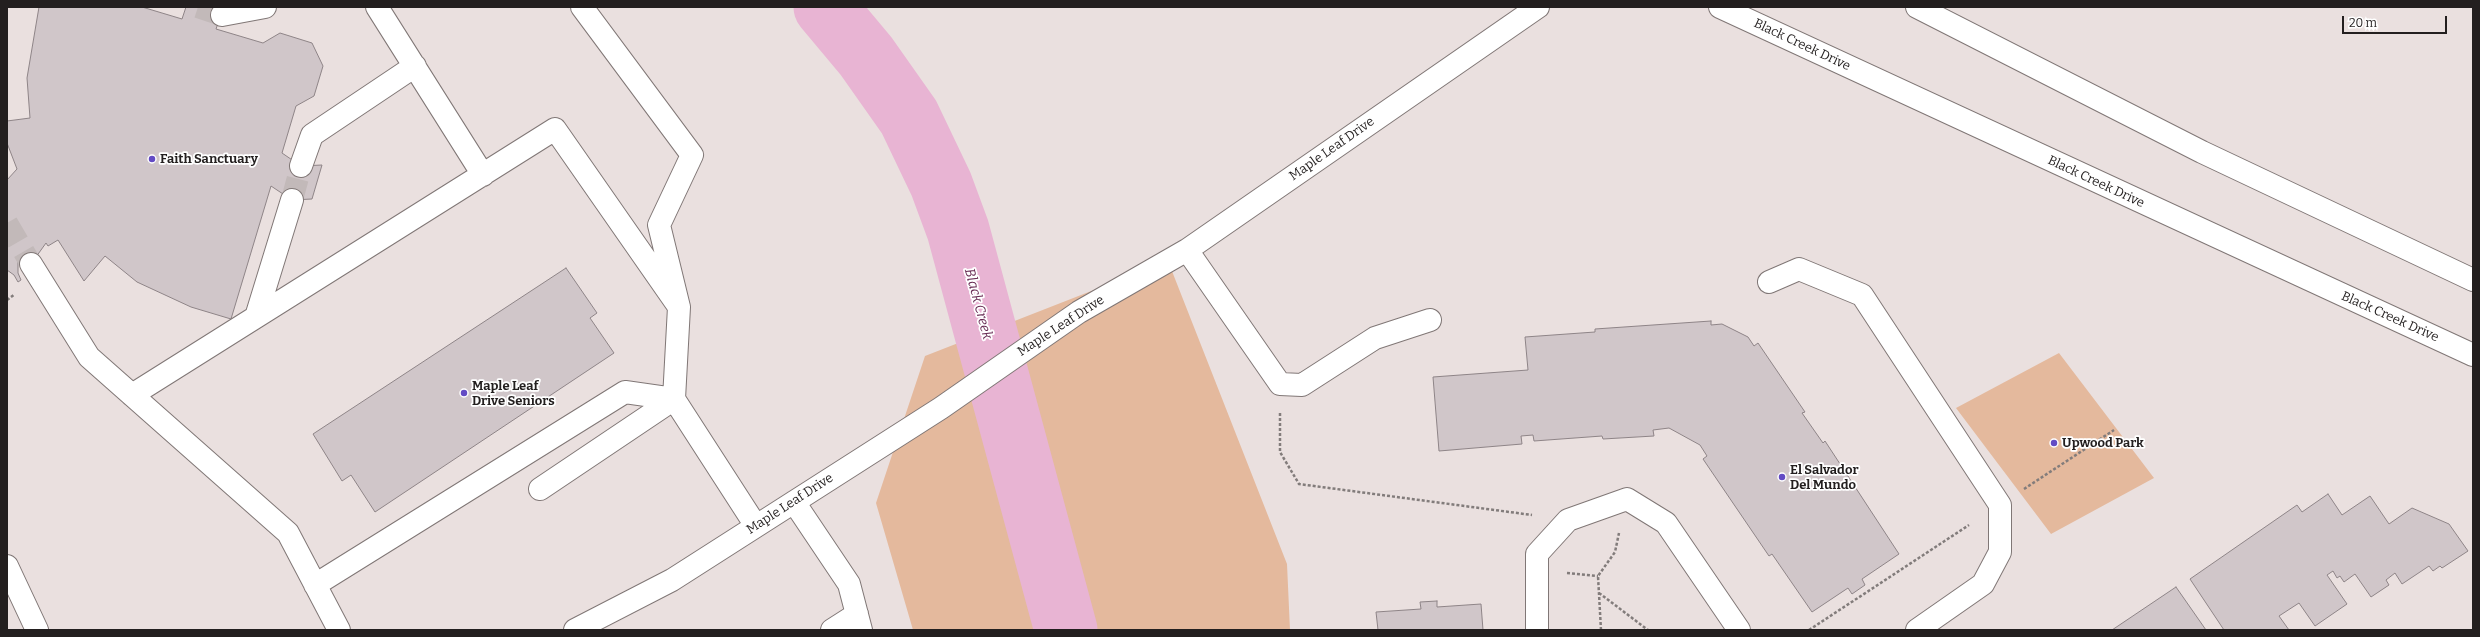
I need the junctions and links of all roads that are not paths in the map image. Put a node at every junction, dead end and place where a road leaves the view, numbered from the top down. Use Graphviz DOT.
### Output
graph roads {
  1 [pos="265,7"];
  2 [pos="377,7"];
  3 [pos="582,7"];
  4 [pos="1538,7"];
  5 [pos="1720,7"];
  6 [pos="1917,7"];
  7 [pos="222,16"];
  8 [pos="415,66"];
  9 [pos="302,166"];
  10 [pos="483,175"];
  11 [pos="292,200"];
  12 [pos="1187,250"];
  13 [pos="31,264"];
  14 [pos="2473,280"];
  15 [pos="1769,282"];
  16 [pos="679,307"];
  17 [pos="256,317"];
  18 [pos="1430,320"];
  19 [pos="2473,355"];
  20 [pos="132,395"];
  21 [pos="674,399"];
  22 [pos="540,489"];
  23 [pos="794,502"];
  24 [pos="756,526"];
  25 [pos="7,566"];
  26 [pos="315,585"];
  27 [pos="859,622"];
  28 [pos="582,628"];
  29 [pos="37,630"];
  30 [pos="339,630"];
  31 [pos="832,630"];
  32 [pos="1538,630"];
  33 [pos="1738,630"];
  34 [pos="1917,630"];
  1 -- 7 [label="main road"];
  2 -- 8 [label="main road"];
  3 -- 16 [label="main road"];
  4 -- 12 [label="main road, Maple Leaf Drive"];
  5 -- 19 [label="main road, Black Creek Drive"];
  6 -- 14 [label="main road"];
  8 -- 9 [label="main road"];
  8 -- 10 [label="main road"];
  10 -- 16 [label="main road"];
  10 -- 17 [label="main road"];
  11 -- 17 [label="main road"];
  12 -- 18 [label="main road"];
  12 -- 23 [label="main road, Maple Leaf Drive"];
  13 -- 20 [label="main road"];
  15 -- 34 [label="main road"];
  16 -- 21 [label="main road"];
  17 -- 20 [label="main road"];
  20 -- 26 [label="main road"];
  21 -- 22 [label="main road"];
  21 -- 24 [label="main road"];
  21 -- 26 [label="main road"];
  23 -- 24 [label="main road, Maple Leaf Drive"];
  23 -- 27 [label="main road"];
  24 -- 28 [label="main road, Maple Leaf Drive"];
  25 -- 29 [label="main road"];
  26 -- 30 [label="main road"];
  27 -- 31 [label="main road"];
  32 -- 33 [label="main road"];
}
